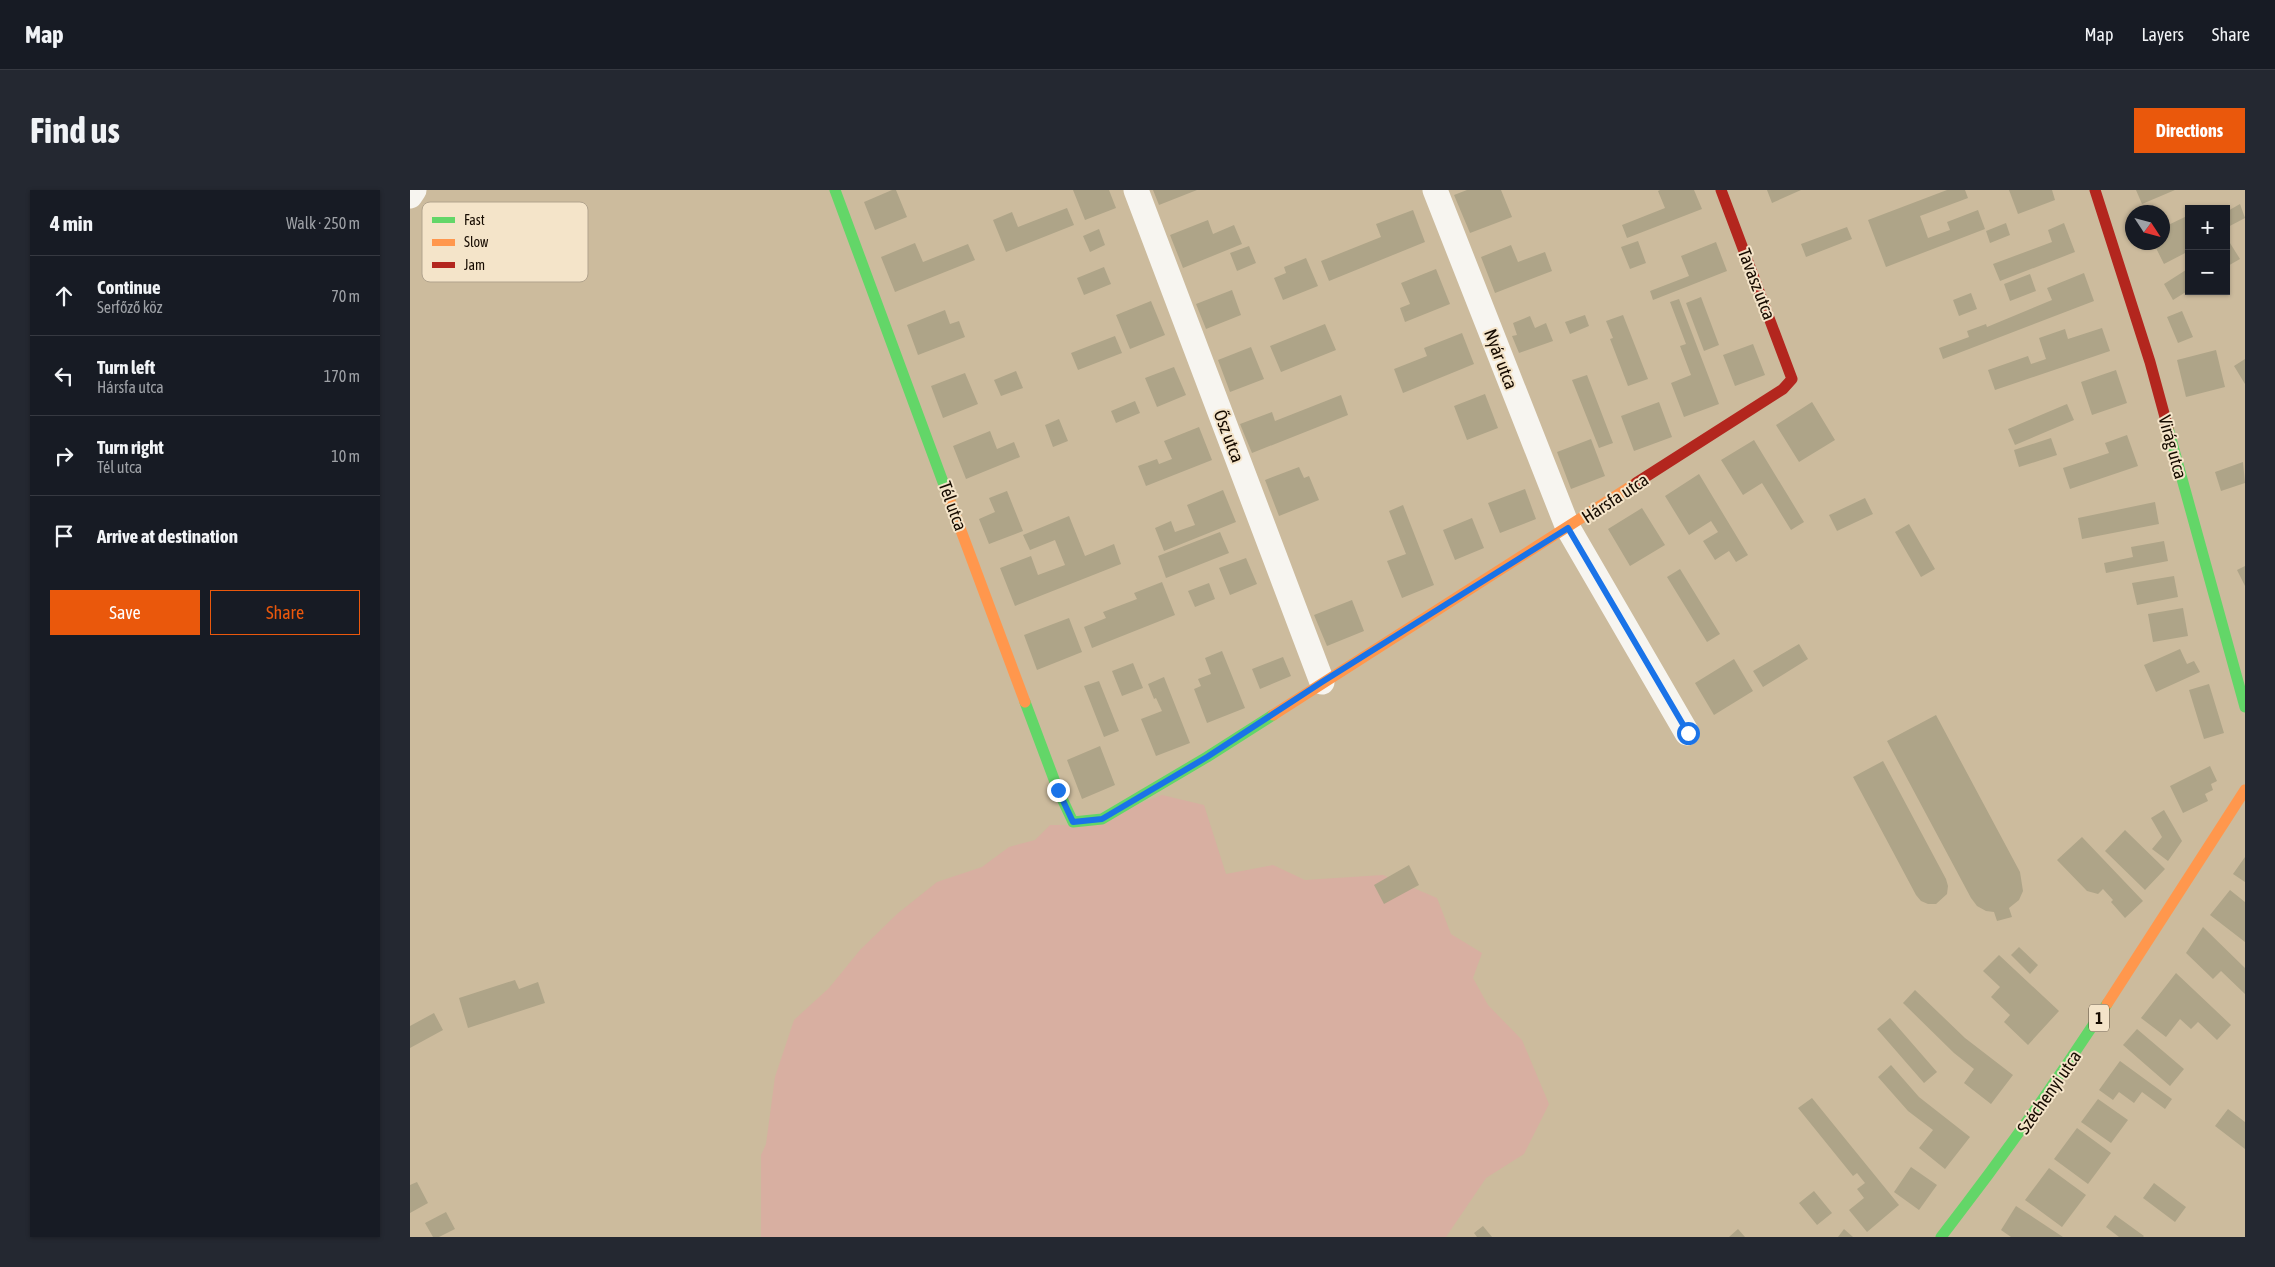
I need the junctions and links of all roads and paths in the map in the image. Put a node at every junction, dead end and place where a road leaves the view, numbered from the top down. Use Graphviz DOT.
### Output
graph roads {
  1 [pos="414,190"];
  2 [pos="835,190"];
  3 [pos="1136,190"];
  4 [pos="1435,190"];
  5 [pos="1721,190"];
  6 [pos="2095,190"];
  7 [pos="410,196"];
  8 [pos="1792,379"];
  9 [pos="1568,528"];
  10 [pos="1322,682"];
  11 [pos="2245,707"];
  12 [pos="1688,733"];
  13 [pos="2245,790"];
  14 [pos="1073,822"];
  15 [pos="1942,1237"];
  1 -- 7 [label="street"];
  2 -- 14 [label="street, Tél utca"];
  3 -- 10 [label="street, Ősz utca"];
  4 -- 9 [label="street, Nyár utca"];
  5 -- 8 [label="street, Tavasz utca"];
  6 -- 11 [label="street, Virág utca"];
  8 -- 9 [label="street, Hársfa utca"];
  9 -- 10 [label="street, Hársfa utca"];
  9 -- 12 [label="street, Nyár utca"];
  10 -- 14 [label="street, Hársfa utca"];
  13 -- 15 [label="street, Széchenyi utca / 1"];
}
